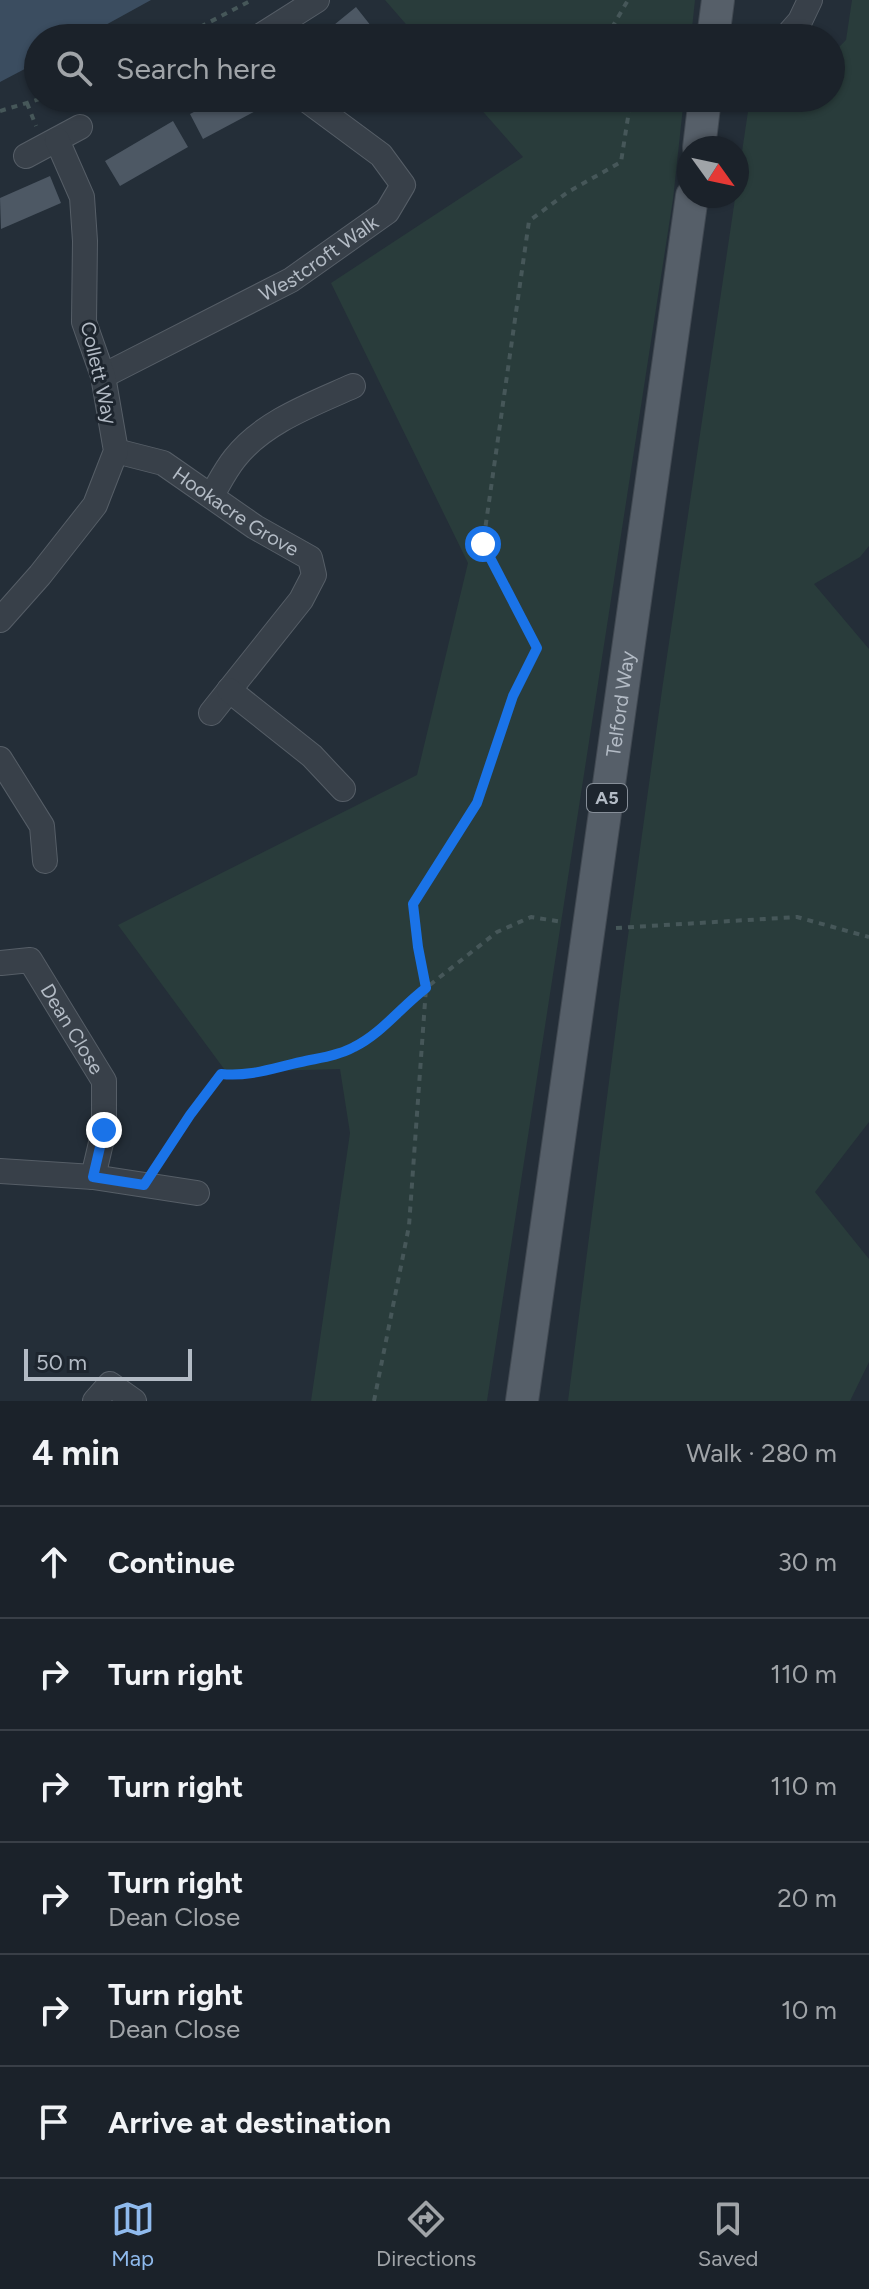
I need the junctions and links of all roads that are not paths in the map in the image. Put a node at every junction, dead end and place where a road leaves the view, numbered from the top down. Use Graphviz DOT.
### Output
graph roads {
  1 [pos="317,0"];
  2 [pos="718,0"];
  3 [pos="810,0"];
  4 [pos="281,24"];
  5 [pos="715,24"];
  6 [pos="797,24"];
  7 [pos="323,112"];
  8 [pos="703,112"];
  9 [pos="80,127"];
  10 [pos="700,136"];
  11 [pos="57,140"];
  12 [pos="26,156"];
  13 [pos="690,208"];
  14 [pos="103,376"];
  15 [pos="353,386"];
  16 [pos="116,451"];
  17 [pos="212,495"];
  18 [pos="0,620"];
  19 [pos="229,690"];
  20 [pos="211,713"];
  21 [pos="0,759"];
  22 [pos="343,789"];
  23 [pos="45,861"];
  24 [pos="1,963"];
  25 [pos="0,1171"];
  26 [pos="93,1177"];
  27 [pos="197,1193"];
  28 [pos="95,1401"];
  29 [pos="134,1401"];
  30 [pos="522,1401"];
  1 -- 4 [label="street"];
  2 -- 5 [label="main road"];
  3 -- 6 [label="street"];
  7 -- 14 [label="street, Westcroft Walk"];
  8 -- 10 [label="main road"];
  9 -- 11 [label="street"];
  11 -- 12 [label="street"];
  11 -- 14 [label="street, Collett Way"];
  13 -- 30 [label="main road, Telford Way / A5"];
  14 -- 16 [label="street, Collett Way"];
  15 -- 17 [label="street"];
  16 -- 17 [label="street, Hookacre Grove"];
  16 -- 18 [label="street, Collett Way"];
  17 -- 19 [label="street, Hookacre Grove"];
  19 -- 20 [label="street, Hookacre Grove"];
  19 -- 22 [label="street"];
  21 -- 23 [label="street"];
  24 -- 26 [label="street, Dean Close"];
  25 -- 26 [label="street"];
  26 -- 27 [label="street"];
  28 -- 29 [label="street"];
}
